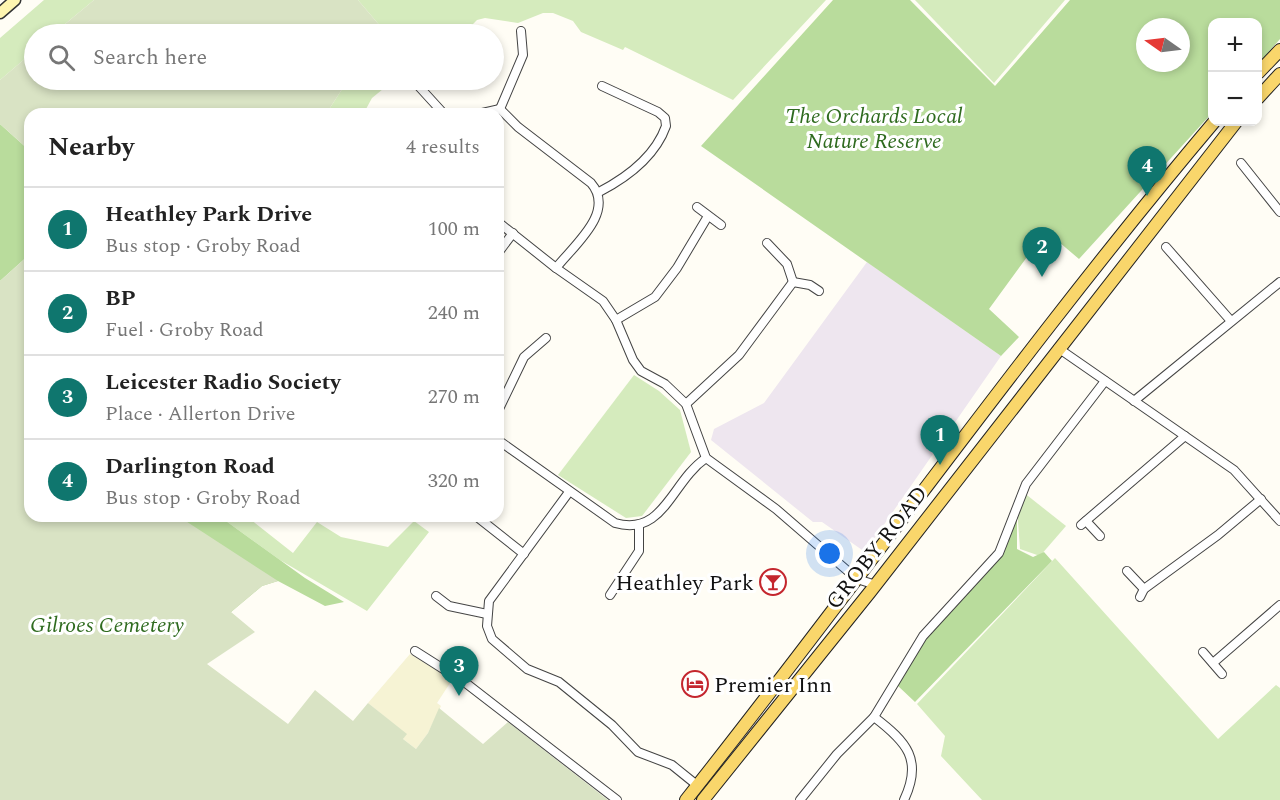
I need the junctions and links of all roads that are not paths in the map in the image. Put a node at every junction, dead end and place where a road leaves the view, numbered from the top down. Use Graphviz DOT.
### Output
graph roads {
  1 [pos="15,0"];
  2 [pos="0,13"];
  3 [pos="521,31"];
  4 [pos="1280,50"];
  5 [pos="1258,72"];
  6 [pos="1280,74"];
  7 [pos="602,86"];
  8 [pos="421,90"];
  9 [pos="1262,93"];
  10 [pos="438,108"];
  11 [pos="500,108"];
  12 [pos="504,113"];
  13 [pos="1211,126"];
  14 [pos="1233,126"];
  15 [pos="1241,163"];
  16 [pos="598,192"];
  17 [pos="697,207"];
  18 [pos="1280,212"];
  19 [pos="708,216"];
  20 [pos="721,225"];
  21 [pos="504,226"];
  22 [pos="513,233"];
  23 [pos="767,243"];
  24 [pos="504,245"];
  25 [pos="1166,247"];
  26 [pos="556,268"];
  27 [pos="793,282"];
  28 [pos="1280,282"];
  29 [pos="819,291"];
  30 [pos="616,320"];
  31 [pos="1230,321"];
  32 [pos="546,338"];
  33 [pos="1058,348"];
  34 [pos="1105,381"];
  35 [pos="504,399"];
  36 [pos="1134,401"];
  37 [pos="686,404"];
  38 [pos="1185,436"];
  39 [pos="504,444"];
  40 [pos="706,458"];
  41 [pos="569,492"];
  42 [pos="1261,500"];
  43 [pos="1280,521"];
  44 [pos="484,522"];
  45 [pos="639,526"];
  46 [pos="1100,537"];
  47 [pos="525,554"];
  48 [pos="1127,571"];
  49 [pos="857,579"];
  50 [pos="876,585"];
  51 [pos="610,595"];
  52 [pos="436,596"];
  53 [pos="1280,605"];
  54 [pos="487,614"];
  55 [pos="415,651"];
  56 [pos="1203,652"];
  57 [pos="1213,663"];
  58 [pos="1222,674"];
  59 [pos="874,717"];
  60 [pos="698,786"];
  61 [pos="617,800"];
  62 [pos="686,800"];
  63 [pos="703,800"];
  64 [pos="800,800"];
  65 [pos="904,800"];
  1 -- 2 [label="main road"];
  3 -- 11 [label="street"];
  4 -- 5 [label="main road"];
  6 -- 9 [label="main road"];
  7 -- 16 [label="street"];
  8 -- 10 [label="street"];
  12 -- 16 [label="street"];
  13 -- 49 [label="main road, GROBY ROAD"];
  14 -- 33 [label="main road, GROBY ROAD"];
  15 -- 18 [label="street"];
  16 -- 26 [label="street"];
  17 -- 19 [label="street"];
  19 -- 20 [label="street"];
  19 -- 30 [label="street"];
  21 -- 22 [label="street"];
  22 -- 24 [label="street"];
  22 -- 26 [label="street"];
  23 -- 27 [label="street"];
  25 -- 31 [label="street"];
  26 -- 30 [label="street"];
  27 -- 29 [label="street"];
  27 -- 37 [label="street"];
  28 -- 31 [label="street"];
  30 -- 37 [label="street"];
  31 -- 36 [label="street"];
  32 -- 35 [label="street"];
  33 -- 34 [label="street"];
  33 -- 50 [label="main road, GROBY ROAD"];
  34 -- 36 [label="street"];
  34 -- 59 [label="street"];
  36 -- 38 [label="street"];
  37 -- 40 [label="street"];
  38 -- 42 [label="street"];
  38 -- 46 [label="street"];
  39 -- 41 [label="street"];
  40 -- 45 [label="street"];
  40 -- 49 [label="street"];
  41 -- 45 [label="street"];
  41 -- 47 [label="street"];
  42 -- 43 [label="street"];
  42 -- 48 [label="street"];
  44 -- 47 [label="street"];
  45 -- 51 [label="street"];
  47 -- 54 [label="street"];
  49 -- 50 [label="street"];
  49 -- 60 [label="main road, GROBY ROAD"];
  50 -- 63 [label="main road, GROBY ROAD"];
  52 -- 54 [label="street"];
  53 -- 57 [label="street"];
  54 -- 60 [label="street"];
  55 -- 61 [label="street"];
  56 -- 57 [label="street"];
  57 -- 58 [label="street"];
  59 -- 64 [label="street"];
  59 -- 65 [label="street"];
  60 -- 62 [label="main road, GROBY ROAD"];
}
